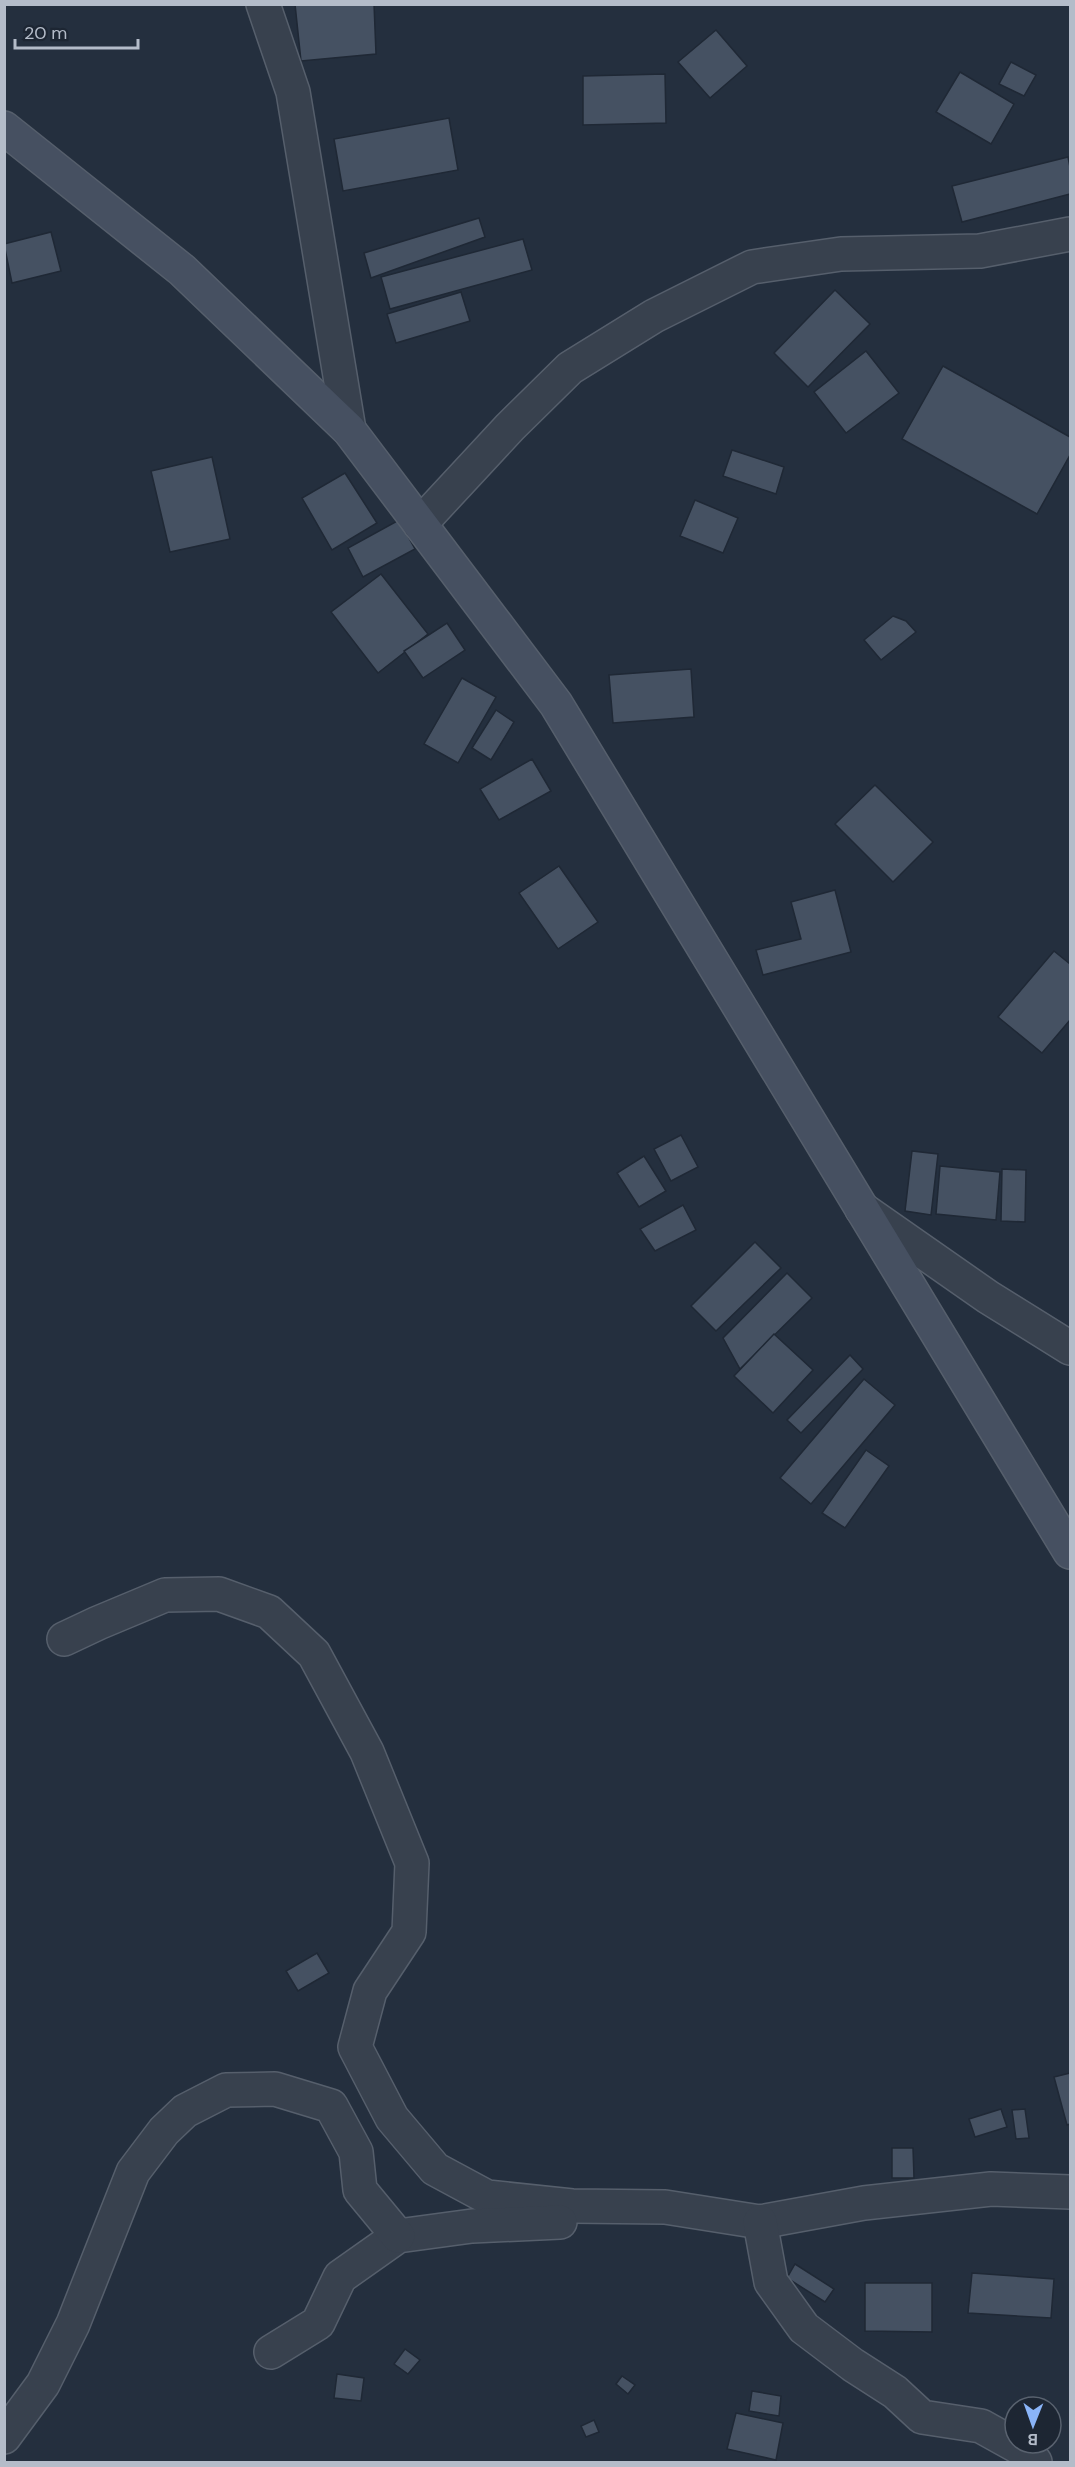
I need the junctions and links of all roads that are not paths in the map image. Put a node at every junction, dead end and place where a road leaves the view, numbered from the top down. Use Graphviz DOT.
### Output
graph roads {
  1 [pos="263,4"];
  2 [pos="4,128"];
  3 [pos="1071,234"];
  4 [pos="349,430"];
  5 [pos="420,524"];
  6 [pos="862,1209"];
  7 [pos="1071,1348"];
  8 [pos="1071,1552"];
  9 [pos="64,1639"];
  10 [pos="1071,2192"];
  11 [pos="665,2207"];
  12 [pos="760,2222"];
  13 [pos="398,2236"];
  14 [pos="271,2352"];
  15 [pos="4,2437"];
  16 [pos="1035,2463"];
  1 -- 4 [label="street"];
  2 -- 4 [label="street"];
  3 -- 5 [label="street"];
  4 -- 5 [label="street"];
  5 -- 6 [label="street"];
  6 -- 7 [label="street"];
  6 -- 8 [label="street"];
  9 -- 11 [label="street"];
  10 -- 12 [label="street"];
  11 -- 12 [label="street"];
  11 -- 13 [label="street"];
  12 -- 16 [label="street"];
  13 -- 14 [label="street"];
  13 -- 15 [label="street"];
}
